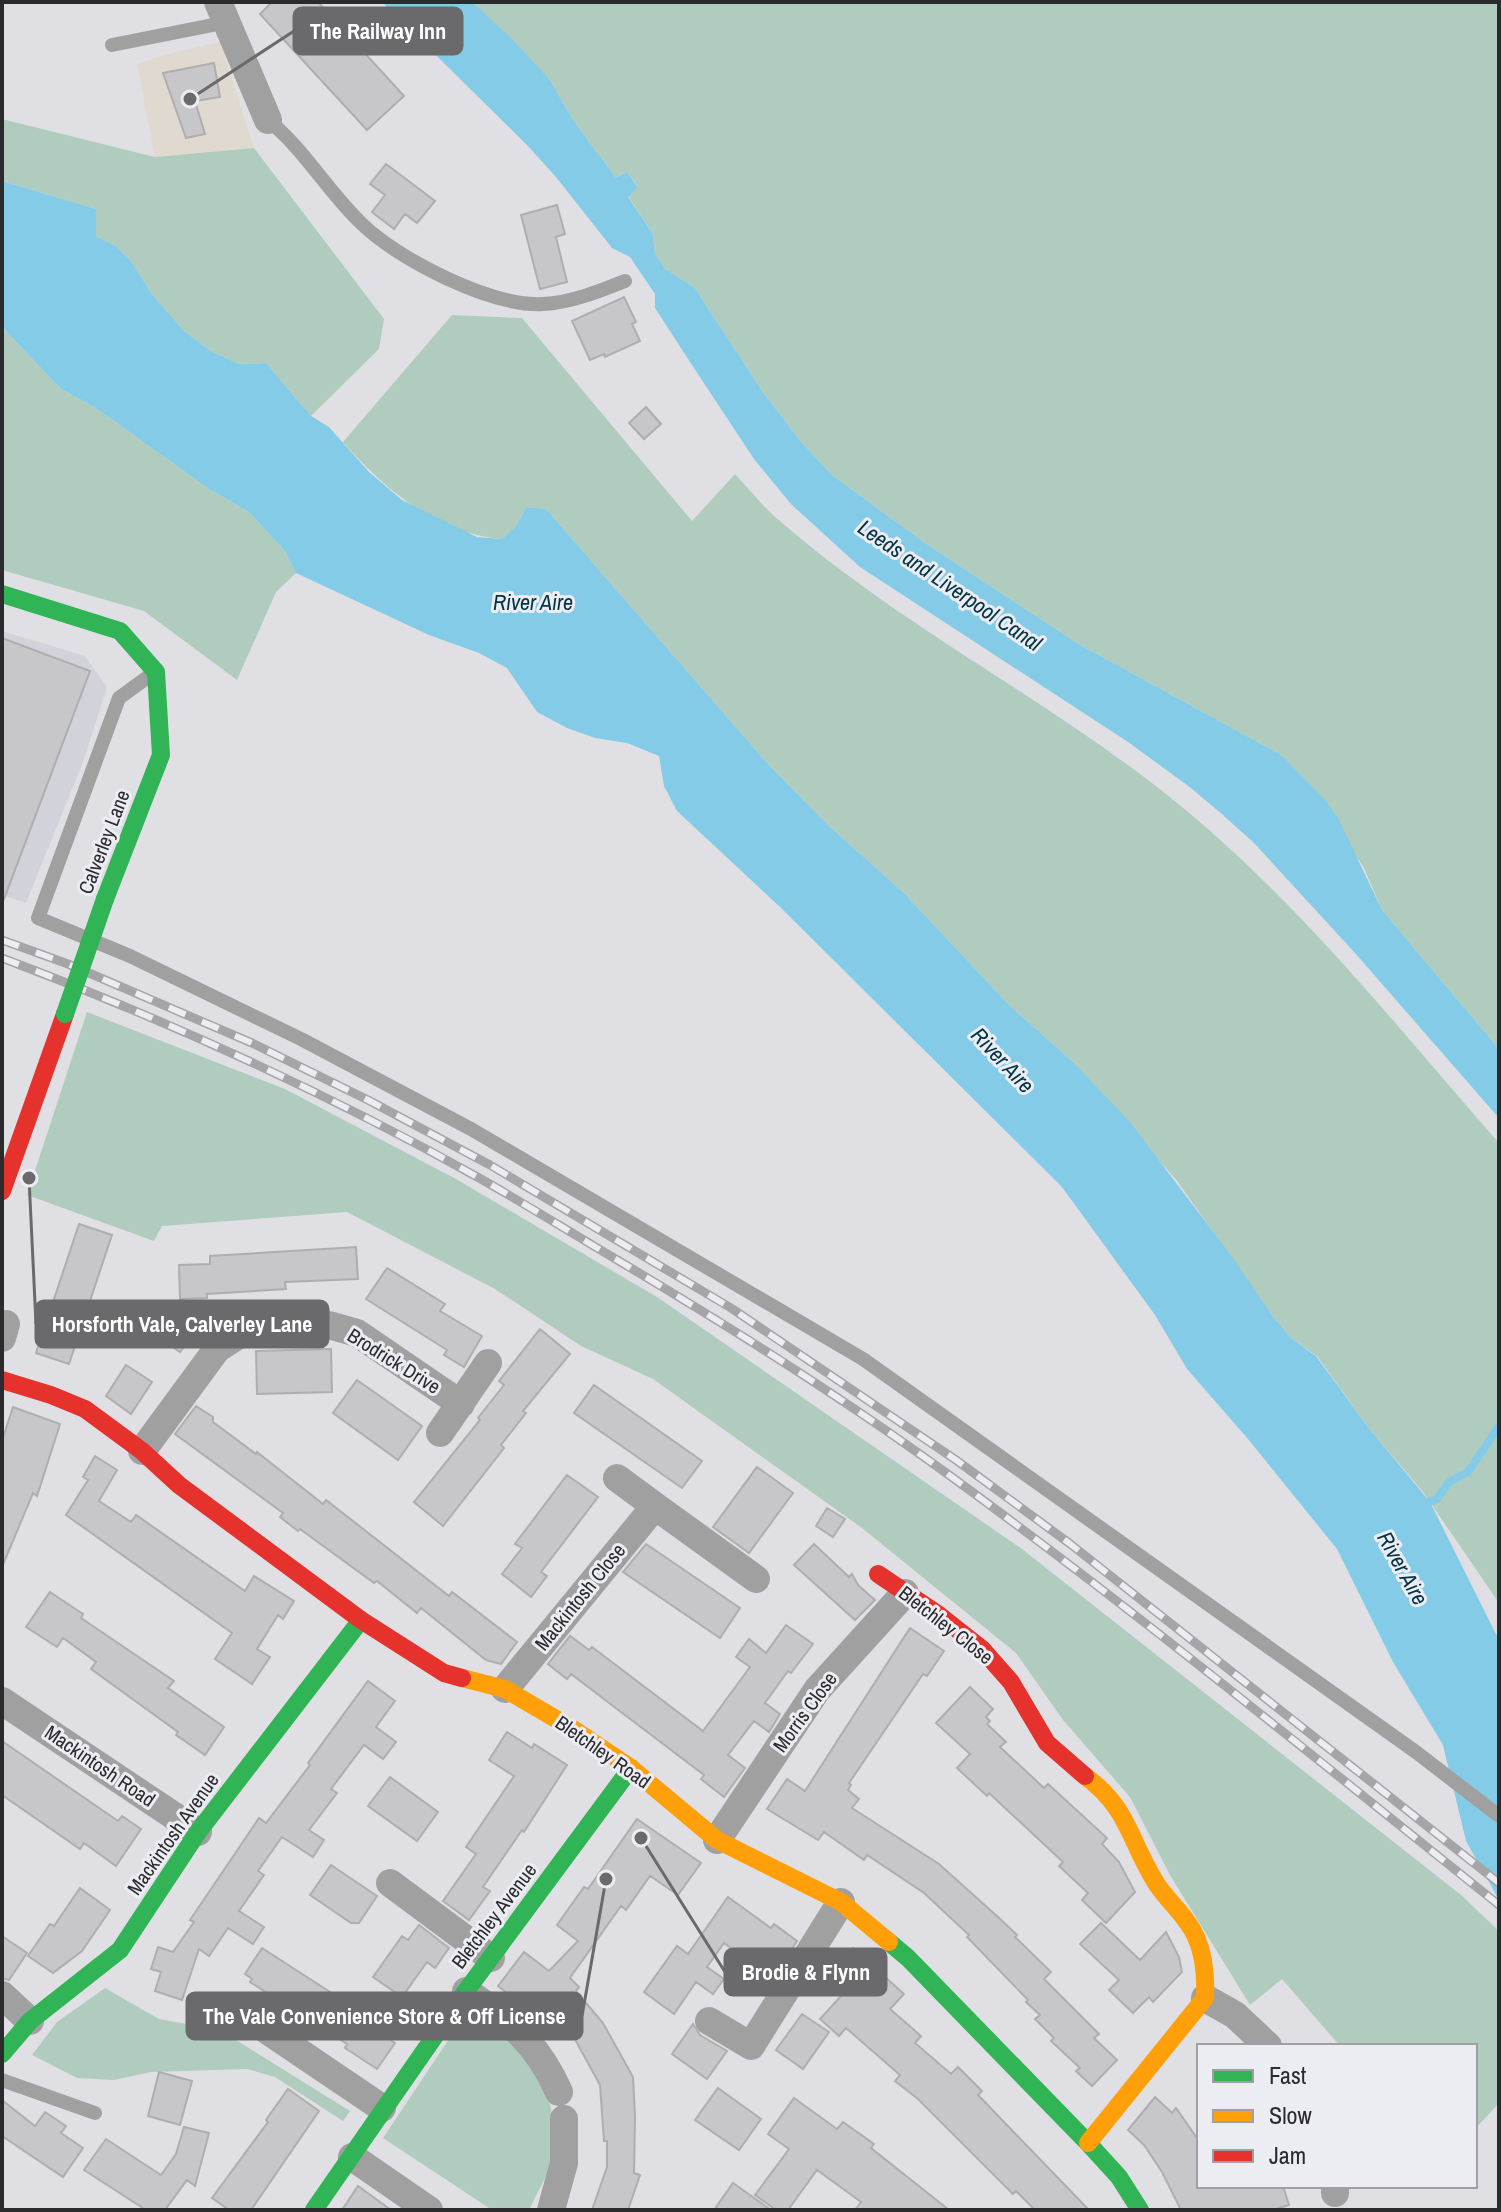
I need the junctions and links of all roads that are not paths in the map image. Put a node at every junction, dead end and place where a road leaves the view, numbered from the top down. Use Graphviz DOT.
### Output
graph roads {
  1 [pos="223,12"];
  2 [pos="112,45"];
  3 [pos="268,120"];
  4 [pos="625,281"];
  5 [pos="2,594"];
  6 [pos="156,672"];
  7 [pos="15,1117"];
  8 [pos="2,1191"];
  9 [pos="488,1363"];
  10 [pos="2,1380"];
  11 [pos="461,1404"];
  12 [pos="440,1433"];
  13 [pos="142,1451"];
  14 [pos="617,1478"];
  15 [pos="655,1506"];
  16 [pos="878,1574"];
  17 [pos="756,1579"];
  18 [pos="905,1593"];
  19 [pos="361,1620"];
  20 [pos="505,1689"];
  21 [pos="2,1701"];
  22 [pos="631,1768"];
  23 [pos="1499,1816"];
  24 [pos="198,1832"];
  25 [pos="717,1840"];
  26 [pos="390,1883"];
  27 [pos="841,1902"];
  28 [pos="491,1958"];
  29 [pos="466,1991"];
  30 [pos="2,1995"];
  31 [pos="1205,1998"];
  32 [pos="30,2021"];
  33 [pos="709,2021"];
  34 [pos="268,2031"];
  35 [pos="1266,2044"];
  36 [pos="2,2054"];
  37 [pos="2,2080"];
  38 [pos="382,2108"];
  39 [pos="95,2113"];
  40 [pos="1088,2143"];
  41 [pos="352,2157"];
  42 [pos="314,2210"];
  43 [pos="429,2210"];
  44 [pos="551,2210"];
  45 [pos="1140,2210"];
  1 -- 2 [label="lane"];
  1 -- 3 [label="street"];
  3 -- 4 [label="lane"];
  5 -- 6 [label="street"];
  6 -- 7 [label="street, Calverley Lane, bridge"];
  6 -- 23 [label="lane"];
  7 -- 8 [label="street, Calverley Lane"];
  9 -- 11 [label="street, Brodrick Drive"];
  10 -- 13 [label="street, Bletchley Road"];
  11 -- 12 [label="street, Brodrick Drive"];
  11 -- 13 [label="street, Brodrick Drive"];
  13 -- 19 [label="street, Bletchley Road"];
  14 -- 15 [label="street"];
  15 -- 17 [label="street"];
  15 -- 20 [label="street, Mackintosh Close"];
  16 -- 18 [label="street, Bletchley Close"];
  18 -- 25 [label="street, Morris Close"];
  18 -- 31 [label="street, Bletchley Close"];
  19 -- 20 [label="street, Bletchley Road"];
  19 -- 24 [label="street, Mackintosh Avenue"];
  20 -- 22 [label="street, Bletchley Road"];
  21 -- 24 [label="street, Mackintosh Road"];
  22 -- 25 [label="street, Bletchley Road"];
  22 -- 28 [label="street, Bletchley Avenue"];
  24 -- 32 [label="street, Mackintosh Avenue"];
  25 -- 27 [label="street, Bletchley Road"];
  26 -- 28 [label="street"];
  27 -- 33 [label="street"];
  27 -- 40 [label="street, Bletchley Road"];
  28 -- 29 [label="street, Bletchley Avenue"];
  29 -- 38 [label="street, Bletchley Avenue"];
  29 -- 44 [label="street"];
  30 -- 32 [label="street"];
  31 -- 35 [label="street"];
  31 -- 40 [label="street"];
  32 -- 36 [label="street, Mackintosh Avenue"];
  34 -- 38 [label="street"];
  37 -- 39 [label="lane"];
  38 -- 41 [label="street, Bletchley Avenue"];
  40 -- 45 [label="street, Bletchley Road"];
  41 -- 42 [label="street, Bletchley Avenue"];
  41 -- 43 [label="street"];
}
